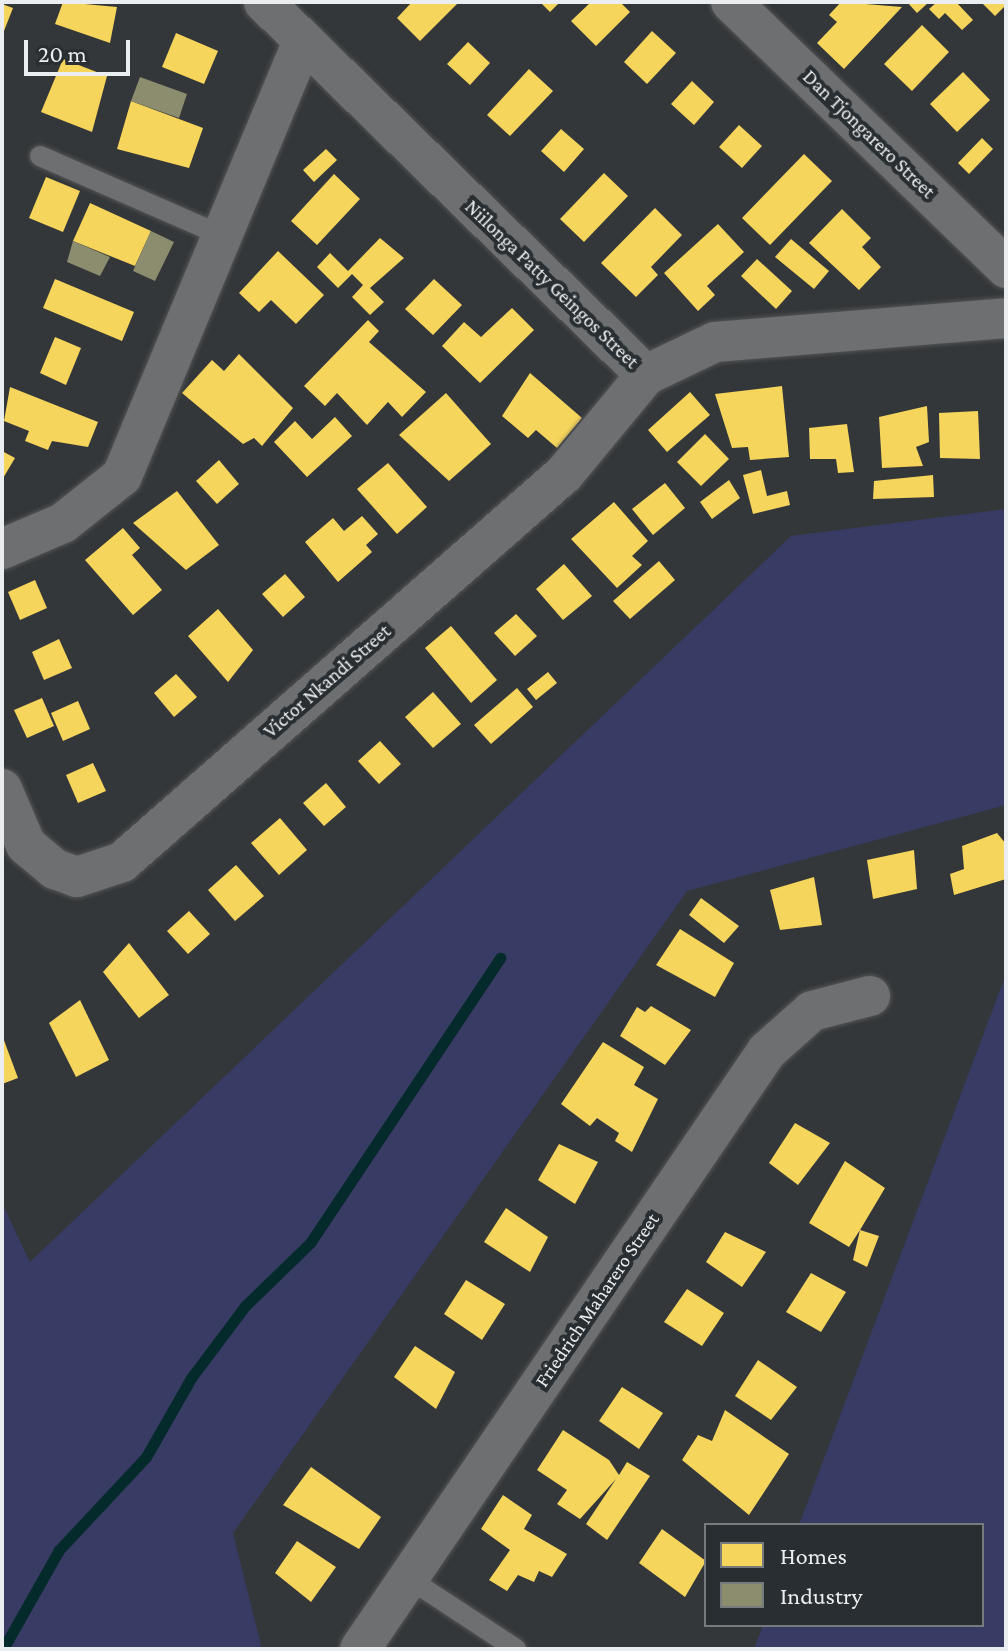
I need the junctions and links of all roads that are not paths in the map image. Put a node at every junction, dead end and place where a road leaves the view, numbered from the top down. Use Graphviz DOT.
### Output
graph roads {
  1 [pos="264,2"];
  2 [pos="731,2"];
  3 [pos="303,42"];
  4 [pos="40,156"];
  5 [pos="223,236"];
  6 [pos="1006,268"];
  7 [pos="1006,318"];
  8 [pos="646,375"];
  9 [pos="2,549"];
  10 [pos="2,789"];
  11 [pos="870,996"];
  12 [pos="408,1578"];
  13 [pos="360,1649"];
  14 [pos="516,1649"];
  1 -- 3 [label="street, Niilonga Patty Geingos Street"];
  2 -- 6 [label="street, Dan Tjongarero Street"];
  3 -- 5 [label="street"];
  3 -- 8 [label="street, Niilonga Patty Geingos Street"];
  4 -- 5 [label="lane"];
  5 -- 9 [label="street"];
  7 -- 8 [label="street, Niilonga Patty Geingos Street"];
  8 -- 10 [label="street, Victor Nkandi Street"];
  11 -- 12 [label="street, Friedrich Maharero Street"];
  12 -- 13 [label="street, Friedrich Maharero Street"];
  12 -- 14 [label="lane"];
}
